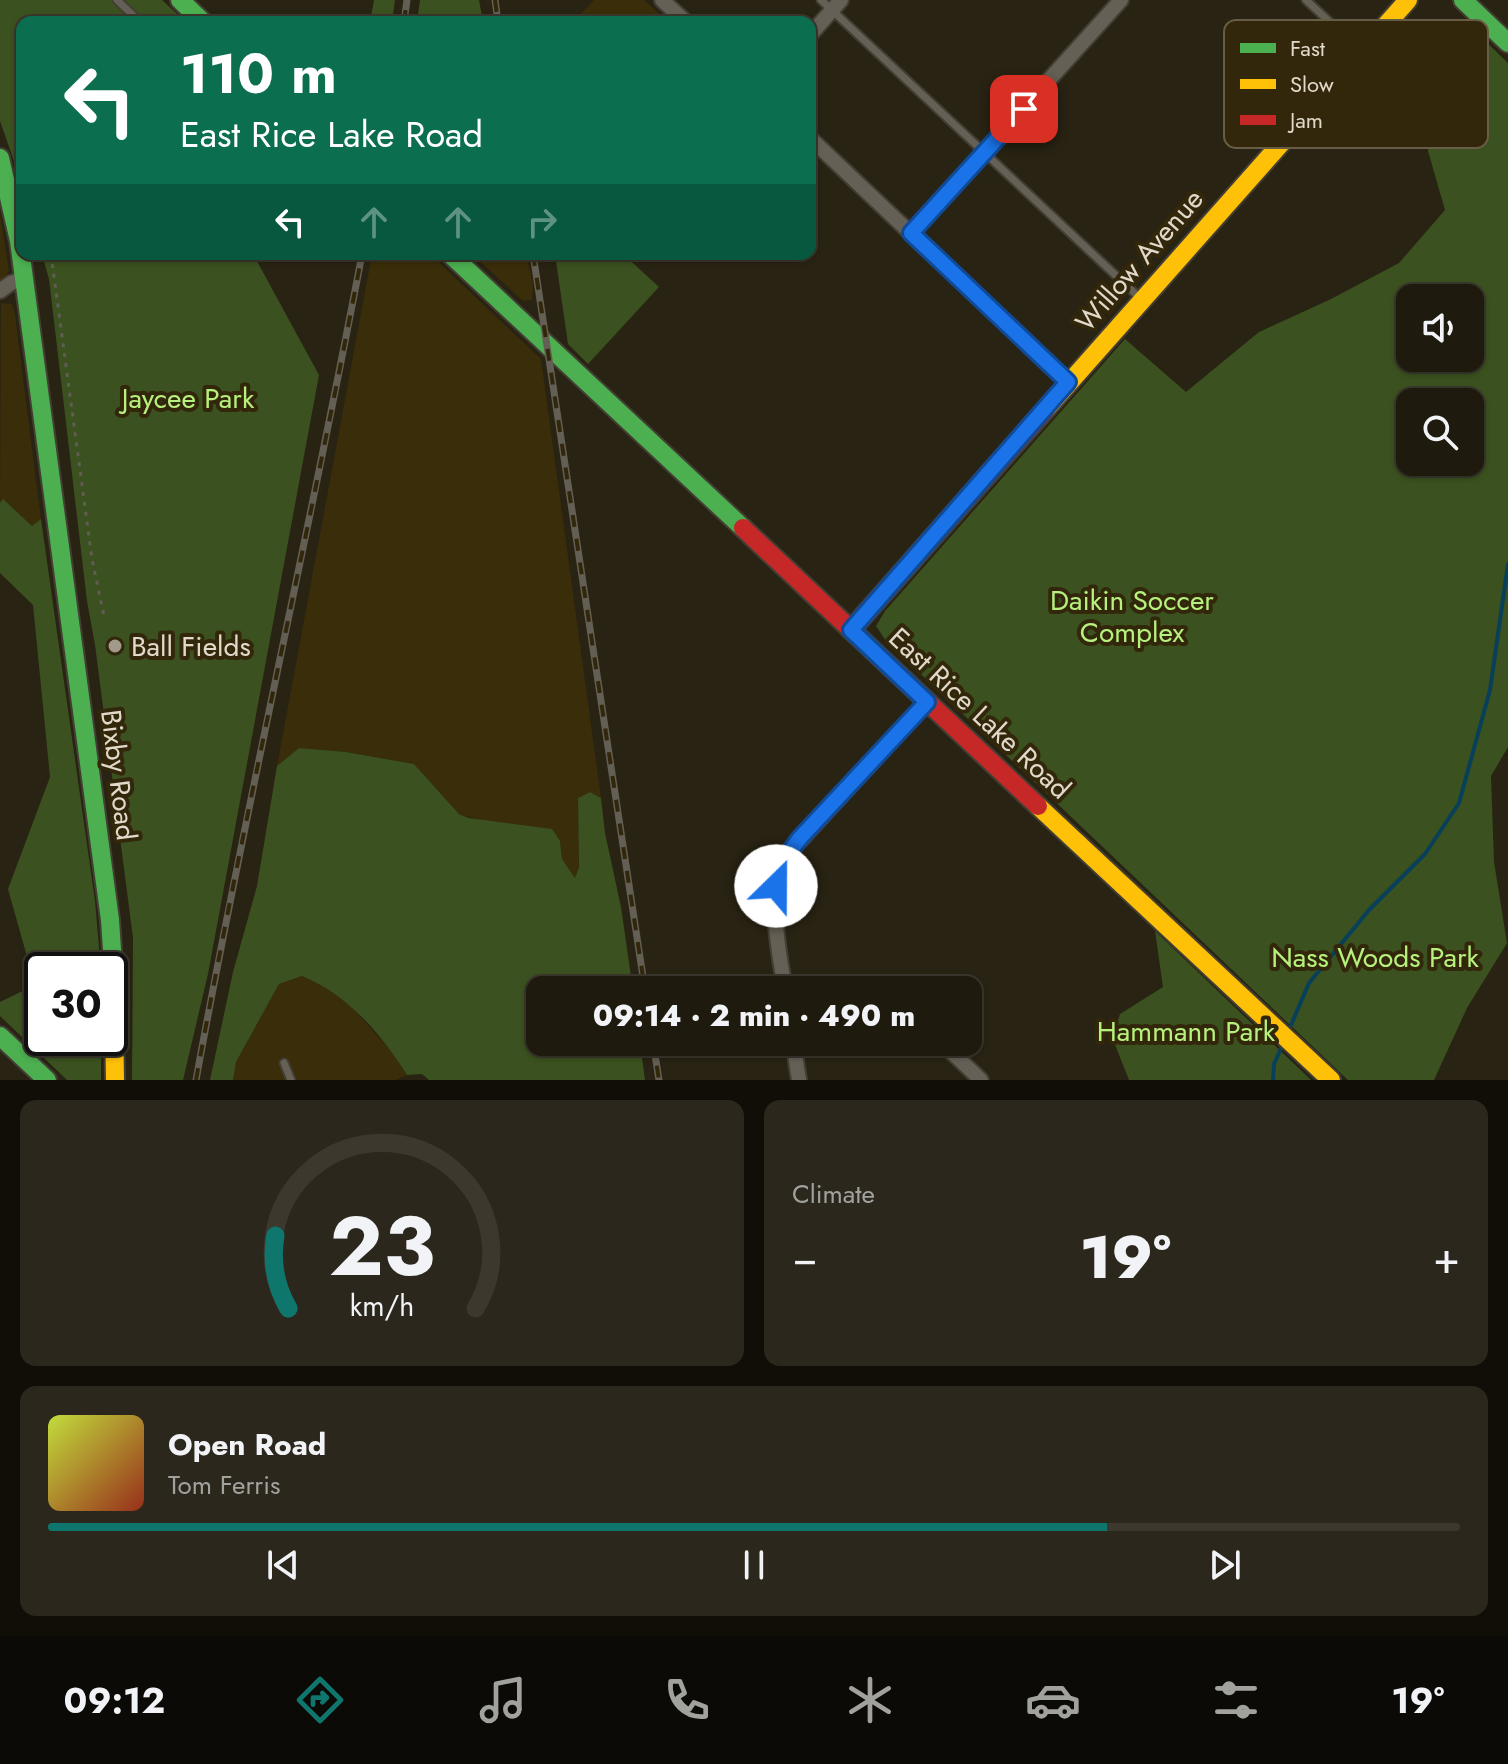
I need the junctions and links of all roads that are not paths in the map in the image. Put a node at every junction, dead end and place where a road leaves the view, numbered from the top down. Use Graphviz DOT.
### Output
graph roads {
  1 [pos="117,0"];
  2 [pos="180,0"];
  3 [pos="662,0"];
  4 [pos="1121,0"];
  5 [pos="1306,0"];
  6 [pos="1408,0"];
  7 [pos="1463,0"];
  8 [pos="831,3"];
  9 [pos="134,16"];
  10 [pos="197,16"];
  11 [pos="679,16"];
  12 [pos="1327,20"];
  13 [pos="1390,20"];
  14 [pos="1484,20"];
  15 [pos="1488,24"];
  16 [pos="816,26"];
  17 [pos="1508,43"];
  18 [pos="816,144"];
  19 [pos="1276,148"];
  20 [pos="984,152"];
  21 [pos="0,158"];
  22 [pos="16,228"];
  23 [pos="911,233"];
  24 [pos="21,260"];
  25 [pos="456,260"];
  26 [pos="23,279"];
  27 [pos="0,291"];
  28 [pos="1141,300"];
  29 [pos="1068,382"];
  30 [pos="851,630"];
  31 [pos="927,702"];
  32 [pos="783,976"];
  33 [pos="0,1036"];
  34 [pos="795,1056"];
  35 [pos="956,1056"];
  36 [pos="284,1063"];
  37 [pos="47,1080"];
  38 [pos="115,1080"];
  39 [pos="291,1080"];
  40 [pos="799,1080"];
  41 [pos="981,1080"];
  42 [pos="1331,1080"];
  1 -- 9 [label="lane"];
  2 -- 10 [label="street"];
  3 -- 11 [label="street"];
  4 -- 20 [label="street"];
  5 -- 12 [label="lane"];
  6 -- 13 [label="street, Willow Avenue"];
  7 -- 14 [label="street"];
  8 -- 16 [label="street"];
  8 -- 20 [label="lane"];
  15 -- 17 [label="street"];
  18 -- 23 [label="street"];
  19 -- 28 [label="street, Willow Avenue"];
  20 -- 23 [label="street"];
  20 -- 28 [label="lane"];
  21 -- 22 [label="street, Bixby Road"];
  23 -- 29 [label="street"];
  24 -- 26 [label="street, Bixby Road"];
  25 -- 30 [label="street, East Rice Lake Road"];
  26 -- 27 [label="street"];
  26 -- 38 [label="street, Bixby Road"];
  28 -- 29 [label="street, Willow Avenue"];
  29 -- 30 [label="street, Willow Avenue"];
  30 -- 31 [label="street, East Rice Lake Road"];
  31 -- 32 [label="street"];
  31 -- 42 [label="street, East Rice Lake Road"];
  33 -- 37 [label="street"];
  34 -- 40 [label="street"];
  35 -- 41 [label="street"];
  36 -- 39 [label="lane"];
}
